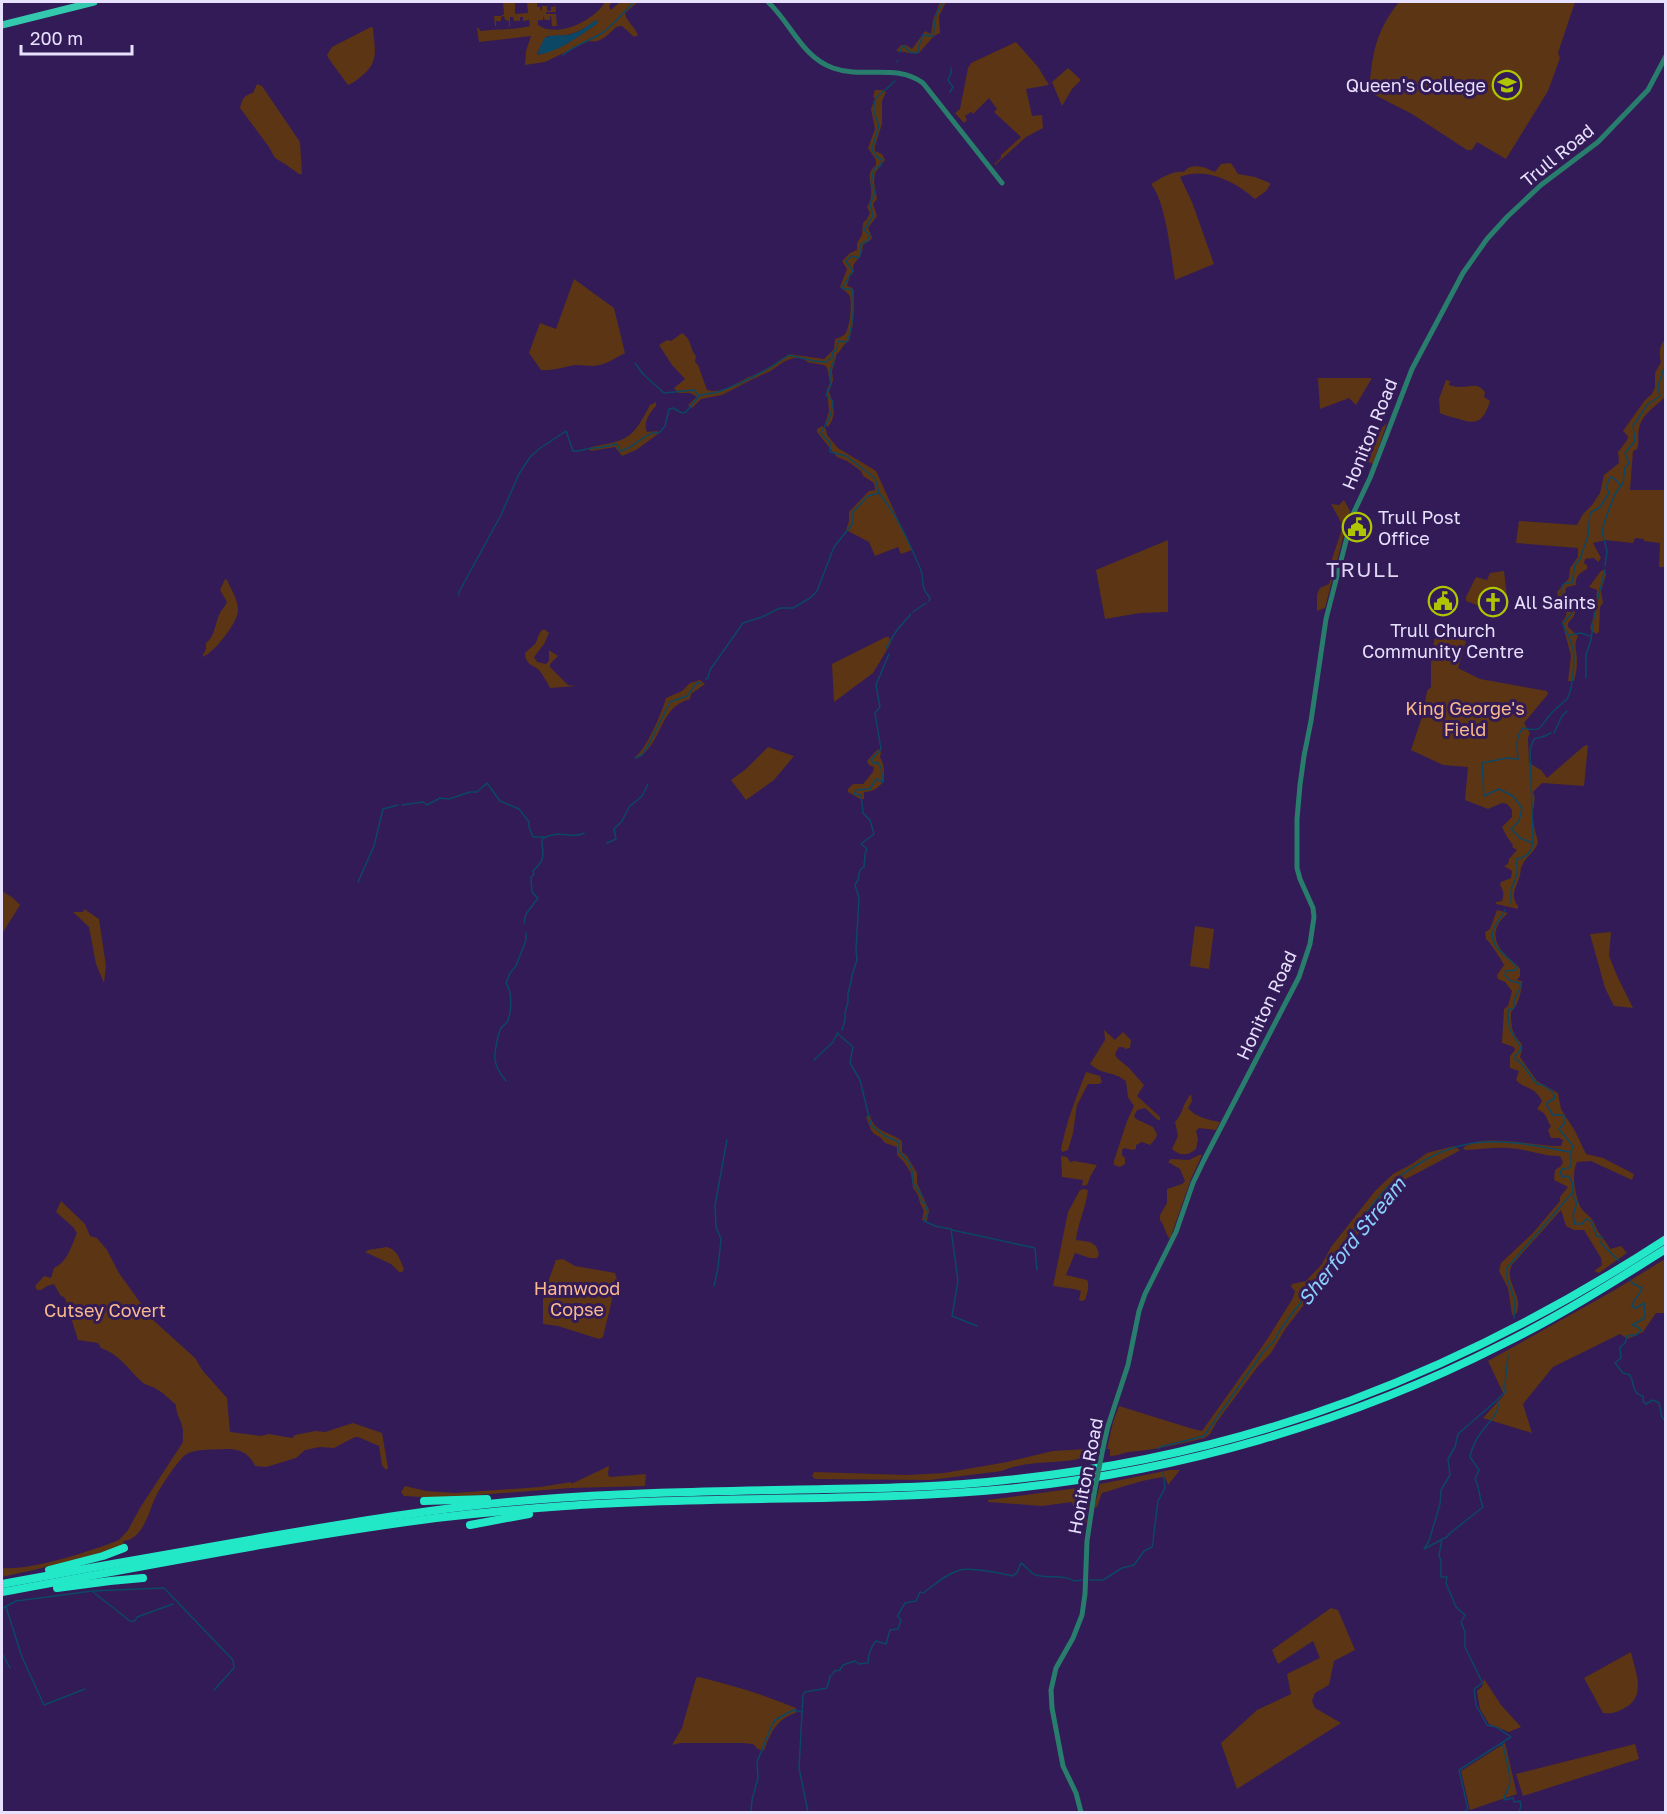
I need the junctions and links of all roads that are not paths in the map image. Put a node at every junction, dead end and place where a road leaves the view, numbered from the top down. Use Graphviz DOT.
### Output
graph roads {
  1 [pos="94,2"];
  2 [pos="768,2"];
  3 [pos="2,25"];
  4 [pos="1665,56"];
  5 [pos="1002,183"];
  6 [pos="1507,217"];
  7 [pos="1665,1239"];
  8 [pos="1665,1249"];
  9 [pos="529,1500"];
  10 [pos="424,1501"];
  11 [pos="571,1506"];
  12 [pos="470,1525"];
  13 [pos="124,1548"];
  14 [pos="143,1578"];
  15 [pos="14,1582"];
  16 [pos="2,1584"];
  17 [pos="2,1593"];
  18 [pos="1081,1812"];
  1 -- 3 [label="main road"];
  2 -- 5 [label="street"];
  4 -- 6 [label="street, Trull Road"];
  6 -- 18 [label="street, Honiton Road, bridge"];
  7 -- 9 [label="highway"];
  8 -- 11 [label="highway"];
  9 -- 10 [label="highway"];
  9 -- 15 [label="highway"];
  11 -- 12 [label="highway"];
  11 -- 17 [label="highway"];
  13 -- 15 [label="highway"];
  14 -- 17 [label="highway"];
  15 -- 16 [label="highway"];
}
